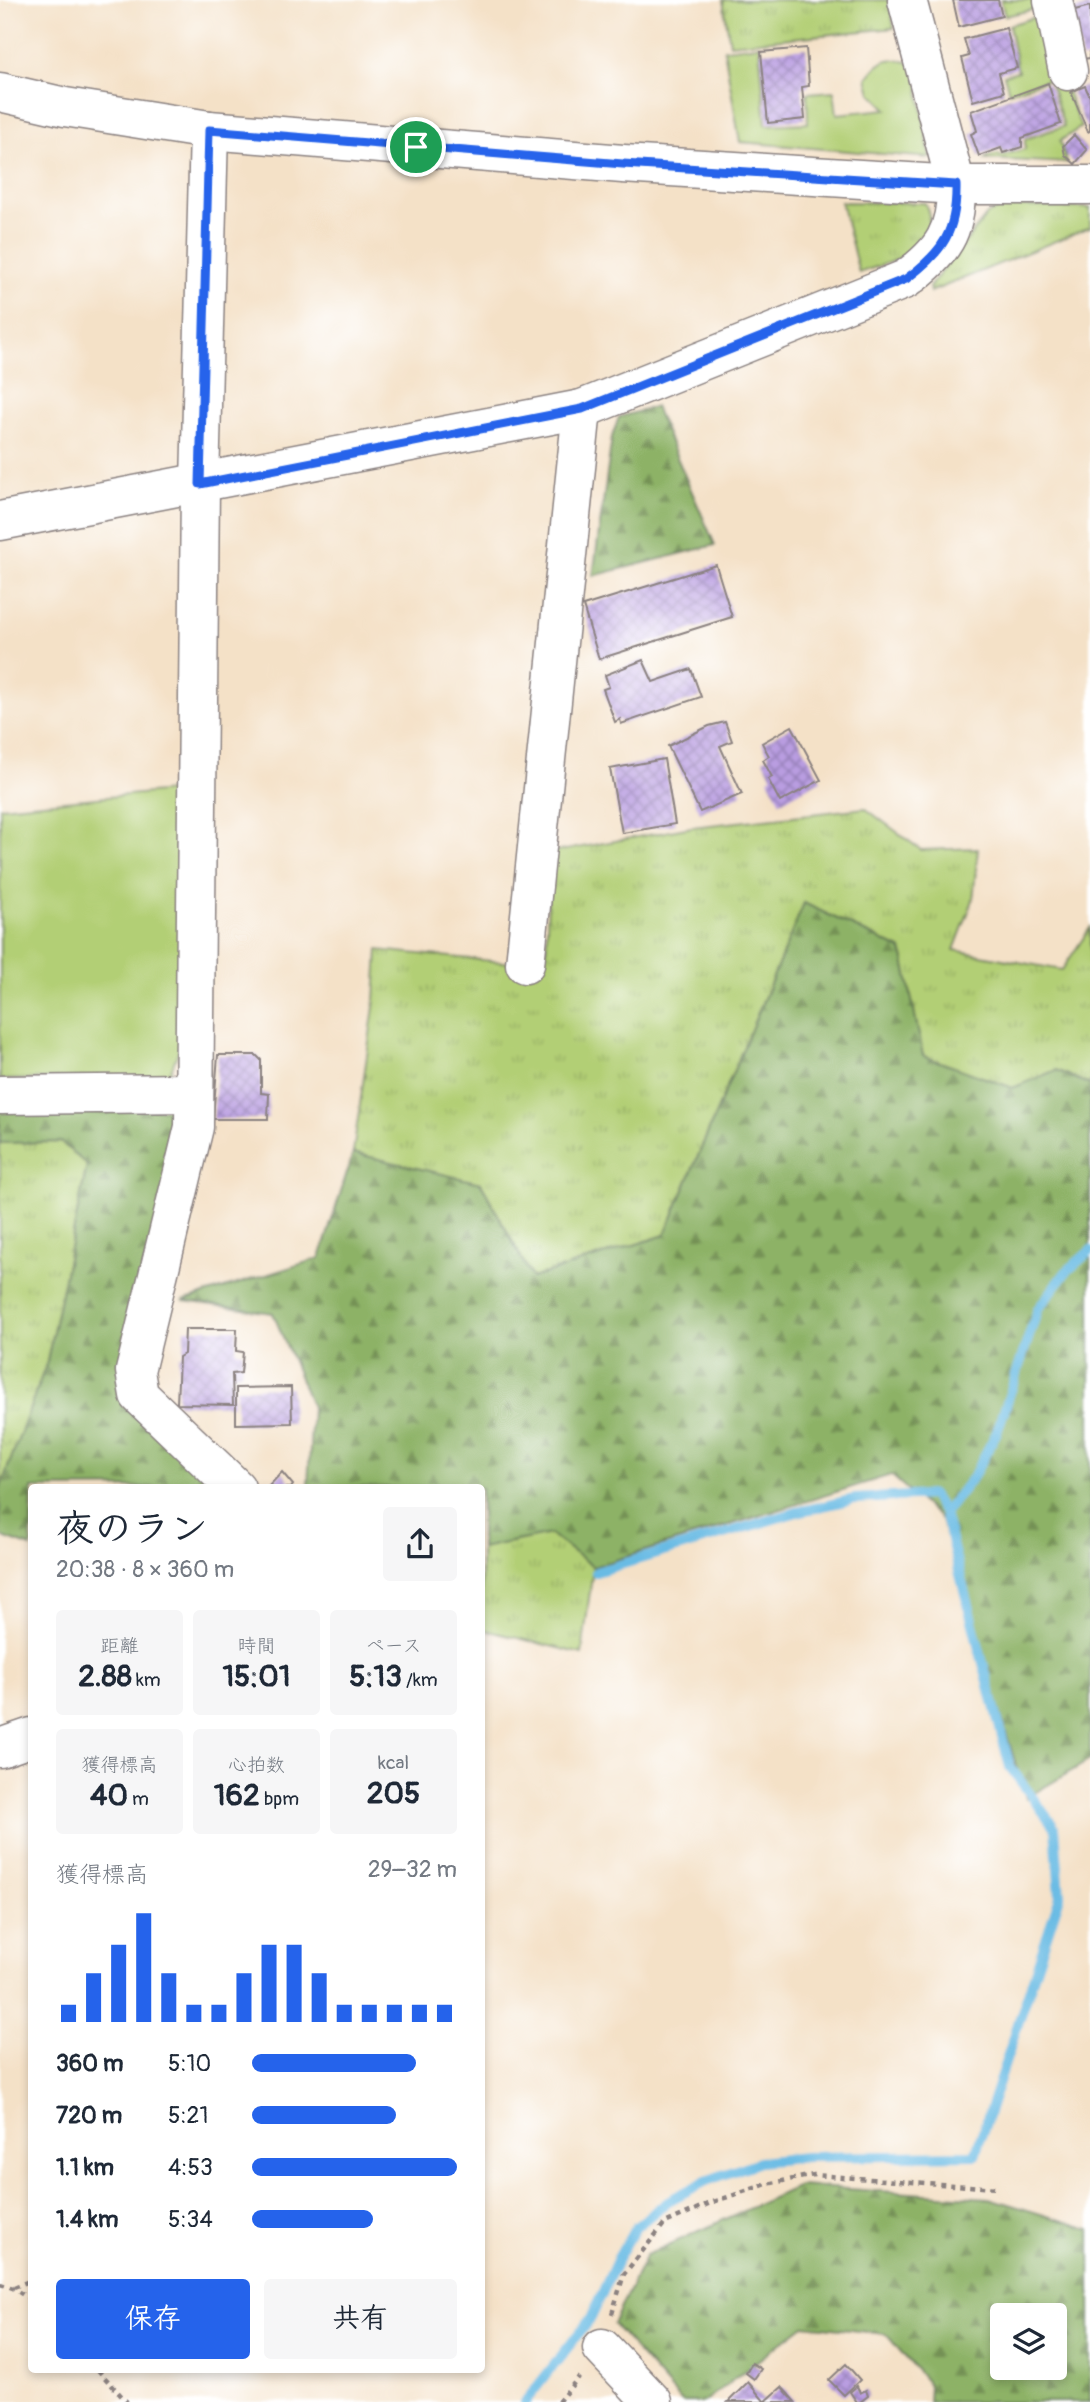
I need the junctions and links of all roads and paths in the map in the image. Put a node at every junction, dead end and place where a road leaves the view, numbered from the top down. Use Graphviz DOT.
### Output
graph roads {
  1 [pos="907,0"];
  2 [pos="1053,0"];
  3 [pos="1068,71"];
  4 [pos="0,92"];
  5 [pos="209,130"];
  6 [pos="956,185"];
  7 [pos="1090,185"];
  8 [pos="582,409"];
  9 [pos="200,484"];
  10 [pos="0,522"];
  11 [pos="525,964"];
  12 [pos="193,1093"];
  13 [pos="0,1095"];
  14 [pos="232,1484"];
  15 [pos="28,1738"];
  16 [pos="0,1748"];
  17 [pos="996,2188"];
  18 [pos="28,2282"];
  19 [pos="0,2284"];
  20 [pos="13,2288"];
  21 [pos="28,2298"];
  22 [pos="603,2348"];
  23 [pos="101,2373"];
  24 [pos="127,2402"];
  25 [pos="653,2402"];
  1 -- 6 [label="street"];
  2 -- 3 [label="street"];
  4 -- 5 [label="street"];
  5 -- 6 [label="street"];
  5 -- 9 [label="street"];
  6 -- 7 [label="street"];
  6 -- 8 [label="street"];
  8 -- 9 [label="street"];
  8 -- 11 [label="street"];
  9 -- 10 [label="street"];
  9 -- 12 [label="street"];
  12 -- 13 [label="street"];
  12 -- 14 [label="street"];
  15 -- 16 [label="street"];
  17 -- 22 [label="path"];
  18 -- 20 [label="path"];
  19 -- 20 [label="path"];
  20 -- 21 [label="path"];
  22 -- 25 [label="street"];
  23 -- 24 [label="path"];
}
